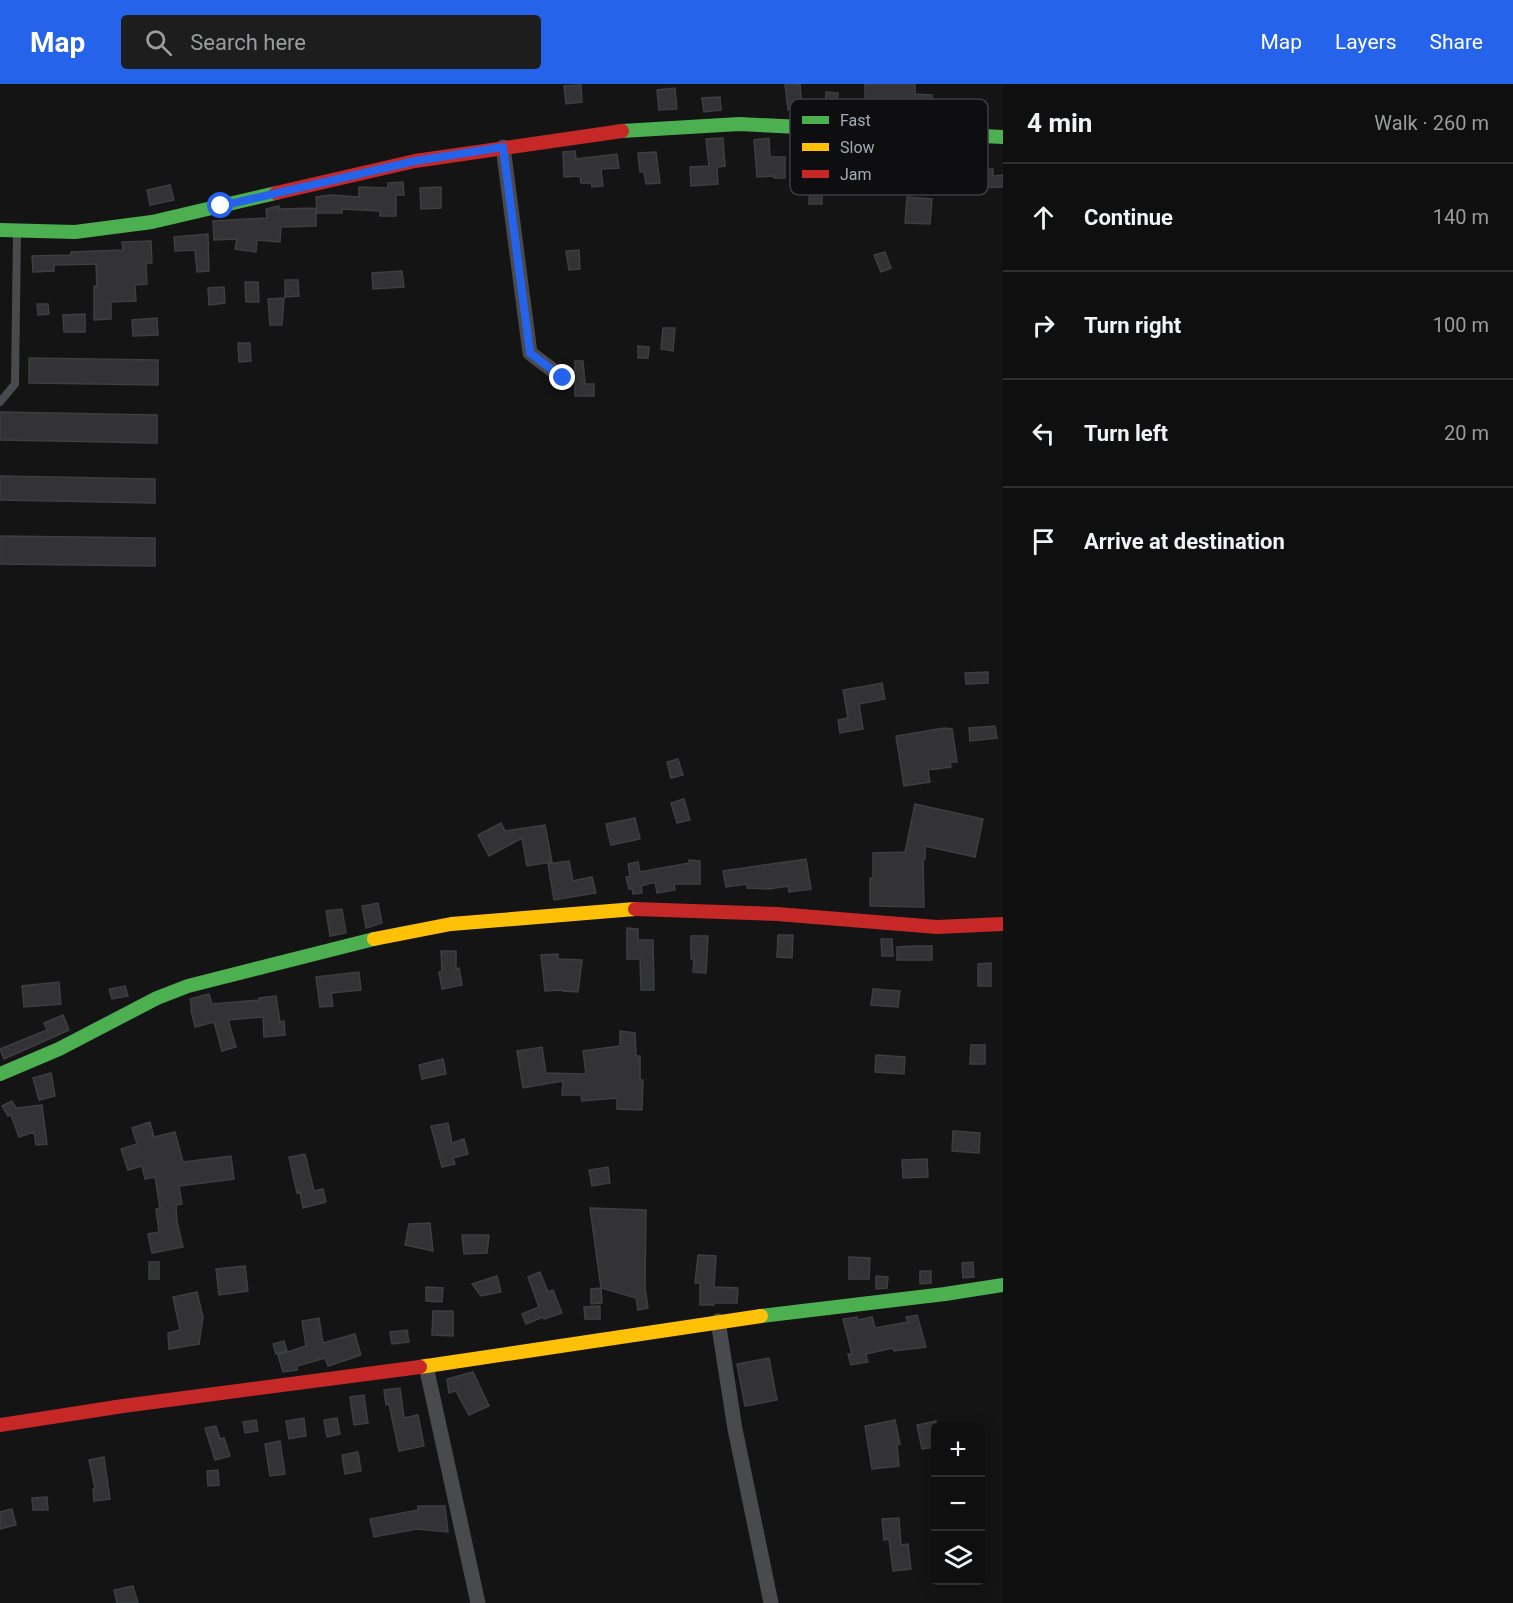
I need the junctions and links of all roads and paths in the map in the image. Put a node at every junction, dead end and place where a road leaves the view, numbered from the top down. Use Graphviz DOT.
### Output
graph roads {
  1 [pos="790,126"];
  2 [pos="988,135"];
  3 [pos="1003,136"];
  4 [pos="503,147"];
  5 [pos="0,230"];
  6 [pos="17,231"];
  7 [pos="563,378"];
  8 [pos="0,402"];
  9 [pos="1003,924"];
  10 [pos="0,1074"];
  11 [pos="1003,1285"];
  12 [pos="718,1322"];
  13 [pos="426,1366"];
  14 [pos="0,1425"];
  15 [pos="478,1603"];
  16 [pos="771,1603"];
  1 -- 4 [label="street"];
  2 -- 3 [label="street"];
  4 -- 6 [label="street"];
  4 -- 7 [label="street"];
  5 -- 6 [label="street"];
  6 -- 8 [label="lane"];
  9 -- 10 [label="street"];
  11 -- 12 [label="street"];
  12 -- 13 [label="street"];
  12 -- 16 [label="street"];
  13 -- 14 [label="street"];
  13 -- 15 [label="street"];
}
